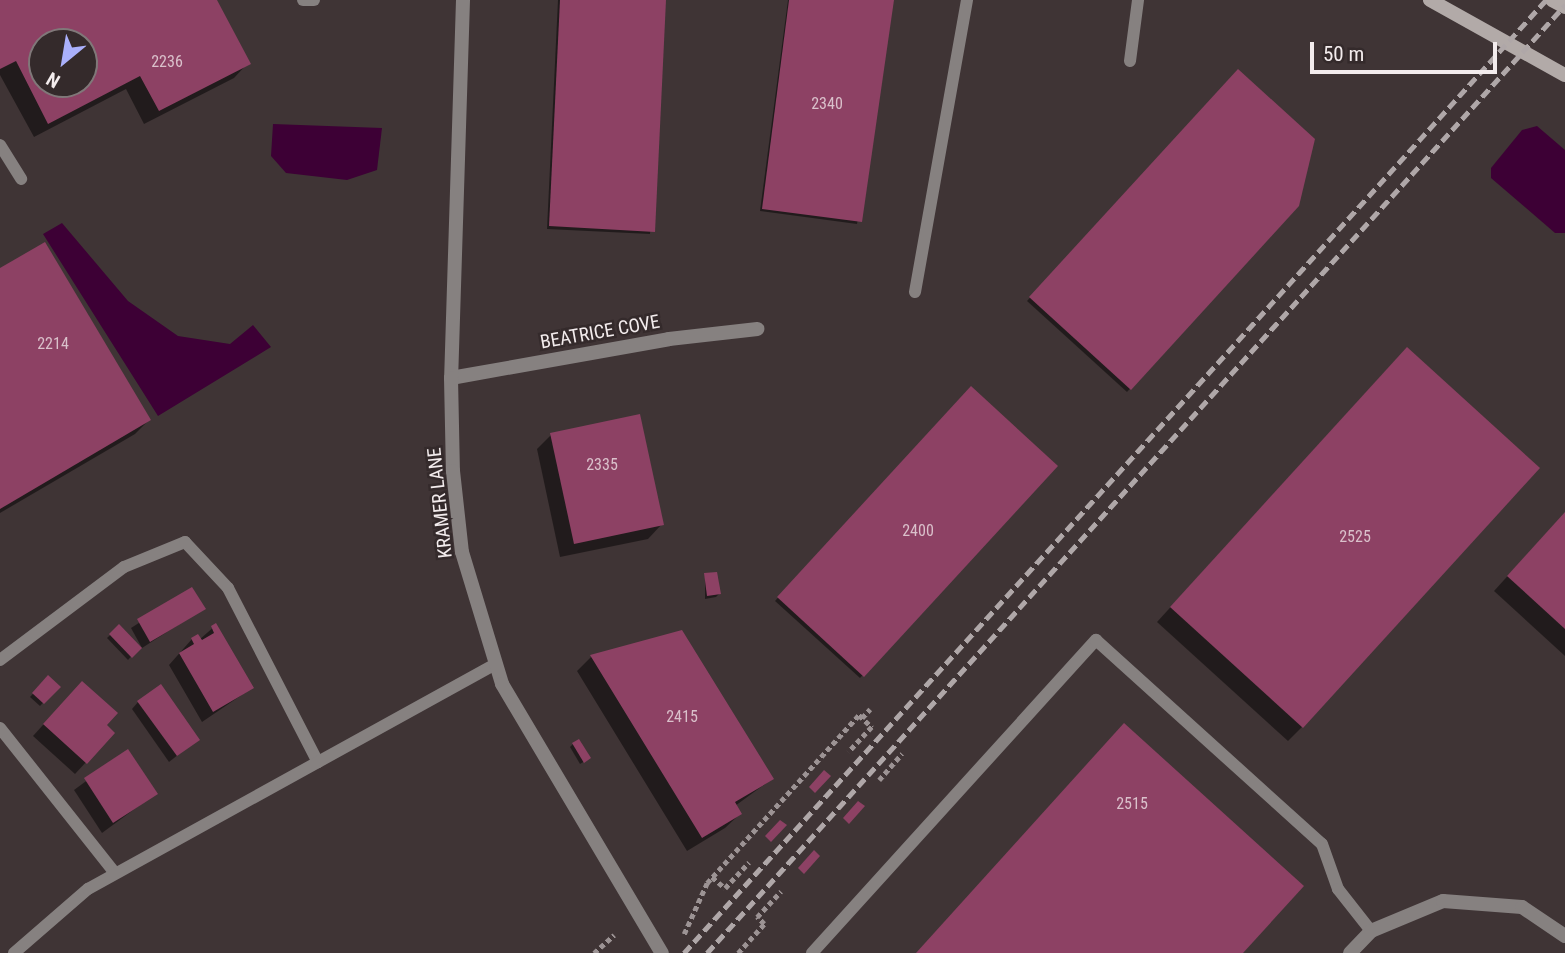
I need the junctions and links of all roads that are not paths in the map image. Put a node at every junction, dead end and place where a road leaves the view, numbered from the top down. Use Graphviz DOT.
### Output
graph roads {
  1 [pos="303,0"];
  2 [pos="314,0"];
  3 [pos="463,0"];
  4 [pos="967,0"];
  5 [pos="1138,0"];
  6 [pos="1430,0"];
  7 [pos="1552,0"];
  8 [pos="1565,7"];
  9 [pos="1130,61"];
  10 [pos="1565,75"];
  11 [pos="0,145"];
  12 [pos="21,179"];
  13 [pos="915,292"];
  14 [pos="757,329"];
  15 [pos="451,378"];
  16 [pos="0,660"];
  17 [pos="495,665"];
  18 [pos="0,728"];
  19 [pos="318,762"];
  20 [pos="116,873"];
  21 [pos="1371,931"];
  22 [pos="1565,936"];
  23 [pos="14,953"];
  24 [pos="662,953"];
  25 [pos="812,953"];
  26 [pos="1349,953"];
  1 -- 2 [label="lane"];
  3 -- 15 [label="street, KRAMER LANE"];
  4 -- 13 [label="lane"];
  5 -- 9 [label="lane"];
  6 -- 10 [label="main road"];
  7 -- 8 [label="main road"];
  11 -- 12 [label="lane"];
  14 -- 15 [label="street, BEATRICE COVE"];
  15 -- 17 [label="street, KRAMER LANE"];
  16 -- 19 [label="lane"];
  17 -- 19 [label="lane"];
  17 -- 24 [label="street, KRAMER LANE"];
  18 -- 20 [label="lane"];
  19 -- 20 [label="lane"];
  20 -- 23 [label="lane"];
  21 -- 22 [label="street"];
  21 -- 25 [label="lane"];
  21 -- 26 [label="street"];
}
